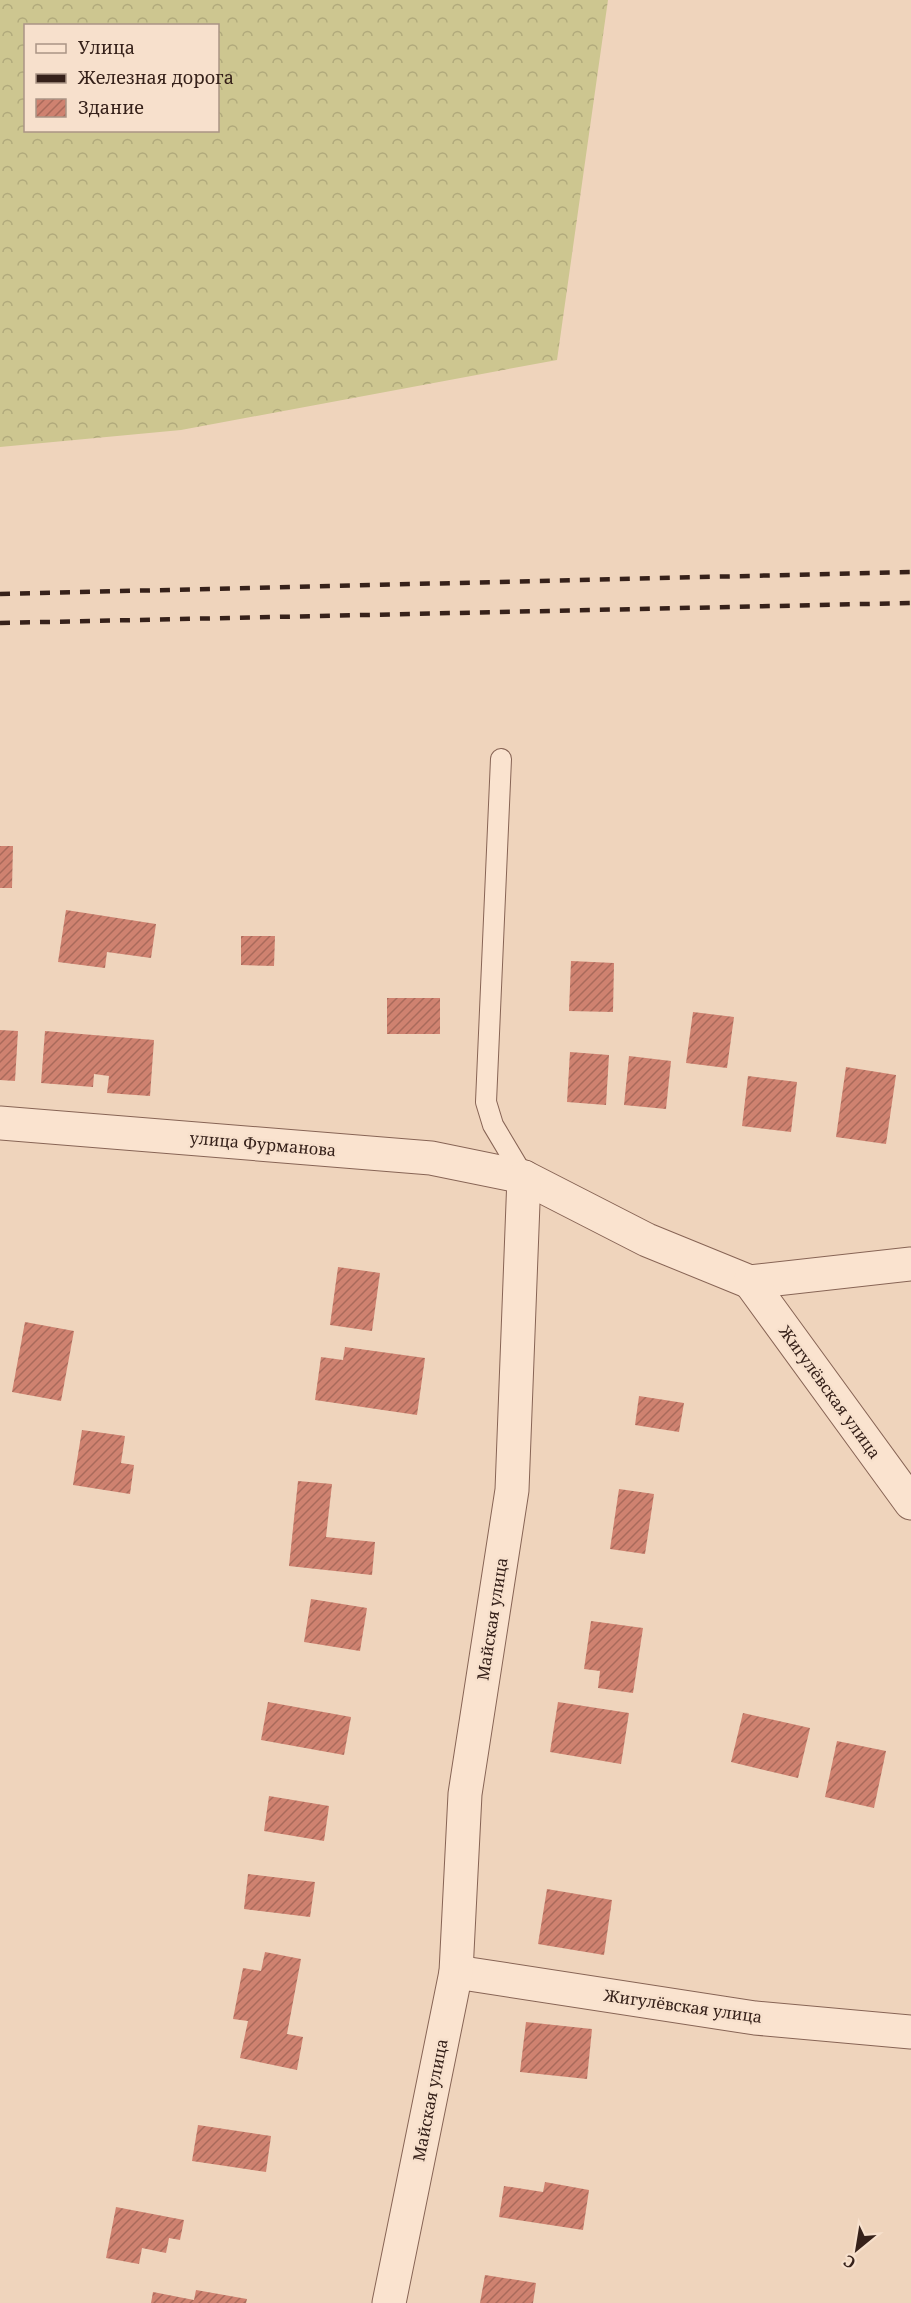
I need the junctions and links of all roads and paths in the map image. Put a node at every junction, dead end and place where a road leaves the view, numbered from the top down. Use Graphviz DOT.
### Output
graph roads {
  1 [pos="501,759"];
  2 [pos="0,1123"];
  3 [pos="524,1177"];
  4 [pos="911,1264"];
  5 [pos="750,1282"];
  6 [pos="911,1503"];
  7 [pos="456,1972"];
  8 [pos="911,2032"];
  9 [pos="389,2303"];
  1 -- 3 [label="lane"];
  2 -- 3 [label="street, улица Фурманова"];
  3 -- 5 [label="street"];
  3 -- 7 [label="street, Майская улица"];
  4 -- 5 [label="street"];
  5 -- 6 [label="street, Жигулёвская улица"];
  7 -- 8 [label="street, Жигулёвская улица"];
  7 -- 9 [label="street, Майская улица"];
}
